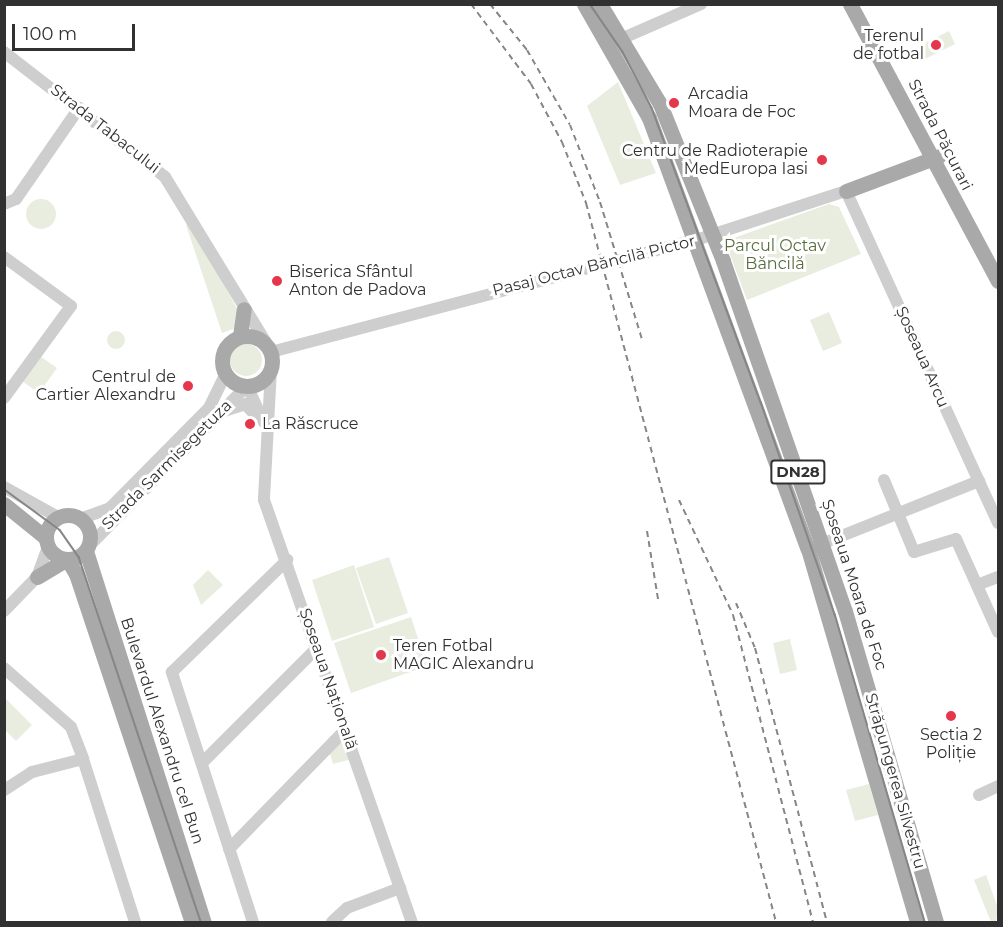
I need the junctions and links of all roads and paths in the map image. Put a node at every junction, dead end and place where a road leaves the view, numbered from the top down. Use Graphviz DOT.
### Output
graph roads {
  1 [pos="585,4"];
  2 [pos="600,4"];
  3 [pos="701,4"];
  4 [pos="850,4"];
  5 [pos="859,4"];
  6 [pos="617,40"];
  7 [pos="4,52"];
  8 [pos="79,108"];
  9 [pos="936,158"];
  10 [pos="846,191"];
  11 [pos="4,204"];
  12 [pos="4,257"];
  13 [pos="999,268"];
  14 [pos="999,281"];
  15 [pos="244,309"];
  16 [pos="240,336"];
  17 [pos="268,347"];
  18 [pos="271,369"];
  19 [pos="225,375"];
  20 [pos="247,386"];
  21 [pos="5,396"];
  22 [pos="216,414"];
  23 [pos="265,433"];
  24 [pos="264,452"];
  25 [pos="884,480"];
  26 [pos="979,481"];
  27 [pos="4,486"];
  28 [pos="4,504"];
  29 [pos="58,517"];
  30 [pos="899,517"];
  31 [pos="80,519"];
  32 [pos="999,523"];
  33 [pos="47,543"];
  34 [pos="824,544"];
  35 [pos="87,548"];
  36 [pos="808,549"];
  37 [pos="67,560"];
  38 [pos="287,560"];
  39 [pos="40,576"];
  40 [pos="999,577"];
  41 [pos="977,585"];
  42 [pos="82,589"];
  43 [pos="4,611"];
  44 [pos="999,632"];
  45 [pos="317,648"];
  46 [pos="4,668"];
  47 [pos="345,730"];
  48 [pos="83,759"];
  49 [pos="201,763"];
  50 [pos="999,786"];
  51 [pos="4,790"];
  52 [pos="979,795"];
  53 [pos="229,849"];
  54 [pos="400,888"];
  55 [pos="135,922"];
  56 [pos="192,922"];
  57 [pos="204,922"];
  58 [pos="253,922"];
  59 [pos="332,922"];
  60 [pos="412,922"];
  61 [pos="917,922"];
  62 [pos="936,922"];
  1 -- 6 [label="main road, Șoseaua Moara de Foc / DN28"];
  2 -- 6 [label="main road, Șoseaua Moara de Foc / DN28"];
  3 -- 6 [label="street"];
  4 -- 9 [label="main road, Strada Păcurari"];
  5 -- 9 [label="main road, Strada Păcurari"];
  6 -- 34 [label="main road, Șoseaua Moara de Foc / DN28"];
  6 -- 36 [label="main road, Străpungerea Silvestru / DN28"];
  7 -- 8 [label="street, Strada Tabacului"];
  8 -- 11 [label="street"];
  8 -- 15 [label="street, Strada Tabacului"];
  9 -- 10 [label="main road"];
  9 -- 13 [label="main road, Strada Păcurari"];
  9 -- 14 [label="main road, Strada Păcurari"];
  10 -- 17 [label="street, Pasaj Octav Băncilă Pictor"];
  10 -- 26 [label="street, Șoseaua Arcu"];
  12 -- 21 [label="street"];
  15 -- 16 [label="main road"];
  15 -- 17 [label="street, Strada Tabacului"];
  16 -- 17 [label="main road"];
  16 -- 19 [label="main road"];
  17 -- 18 [label="main road"];
  18 -- 20 [label="main road"];
  18 -- 23 [label="street, Șoseaua Națională"];
  19 -- 20 [label="main road"];
  19 -- 31 [label="street, Strada Sarmisegetuza"];
  20 -- 22 [label="street, Strada Sarmisegetuza"];
  20 -- 23 [label="street, Șoseaua Națională"];
  22 -- 24 [label="street"];
  22 -- 35 [label="street, Strada Sarmisegetuza"];
  23 -- 24 [label="street, Șoseaua Națională"];
  24 -- 38 [label="street, Șoseaua Națională"];
  25 -- 30 [label="street"];
  26 -- 30 [label="street"];
  26 -- 32 [label="street, Șoseaua Arcu"];
  27 -- 29 [label="street"];
  28 -- 33 [label="main road"];
  29 -- 31 [label="main road"];
  29 -- 33 [label="main road"];
  30 -- 34 [label="street"];
  30 -- 41 [label="street"];
  31 -- 35 [label="main road"];
  33 -- 37 [label="main road"];
  33 -- 39 [label="street"];
  34 -- 36 [label="street"];
  34 -- 62 [label="main road, Șoseaua Moara de Foc / DN28"];
  35 -- 37 [label="main road"];
  35 -- 57 [label="main road, Bulevardul Alexandru cel Bun"];
  36 -- 61 [label="main road, Străpungerea Silvestru / DN28"];
  37 -- 39 [label="main road"];
  37 -- 42 [label="main road, Bulevardul Alexandru cel Bun"];
  38 -- 45 [label="street, Șoseaua Națională"];
  38 -- 49 [label="street"];
  39 -- 42 [label="main road"];
  39 -- 43 [label="street"];
  40 -- 41 [label="street"];
  41 -- 44 [label="street"];
  42 -- 56 [label="main road, Bulevardul Alexandru cel Bun"];
  45 -- 47 [label="street, Șoseaua Națională"];
  45 -- 49 [label="street"];
  46 -- 48 [label="street"];
  47 -- 53 [label="street"];
  47 -- 54 [label="street, Șoseaua Națională"];
  48 -- 51 [label="street"];
  48 -- 55 [label="street"];
  49 -- 53 [label="street"];
  50 -- 52 [label="street"];
  53 -- 58 [label="street"];
  54 -- 59 [label="street"];
  54 -- 60 [label="street, Șoseaua Națională"];
}
